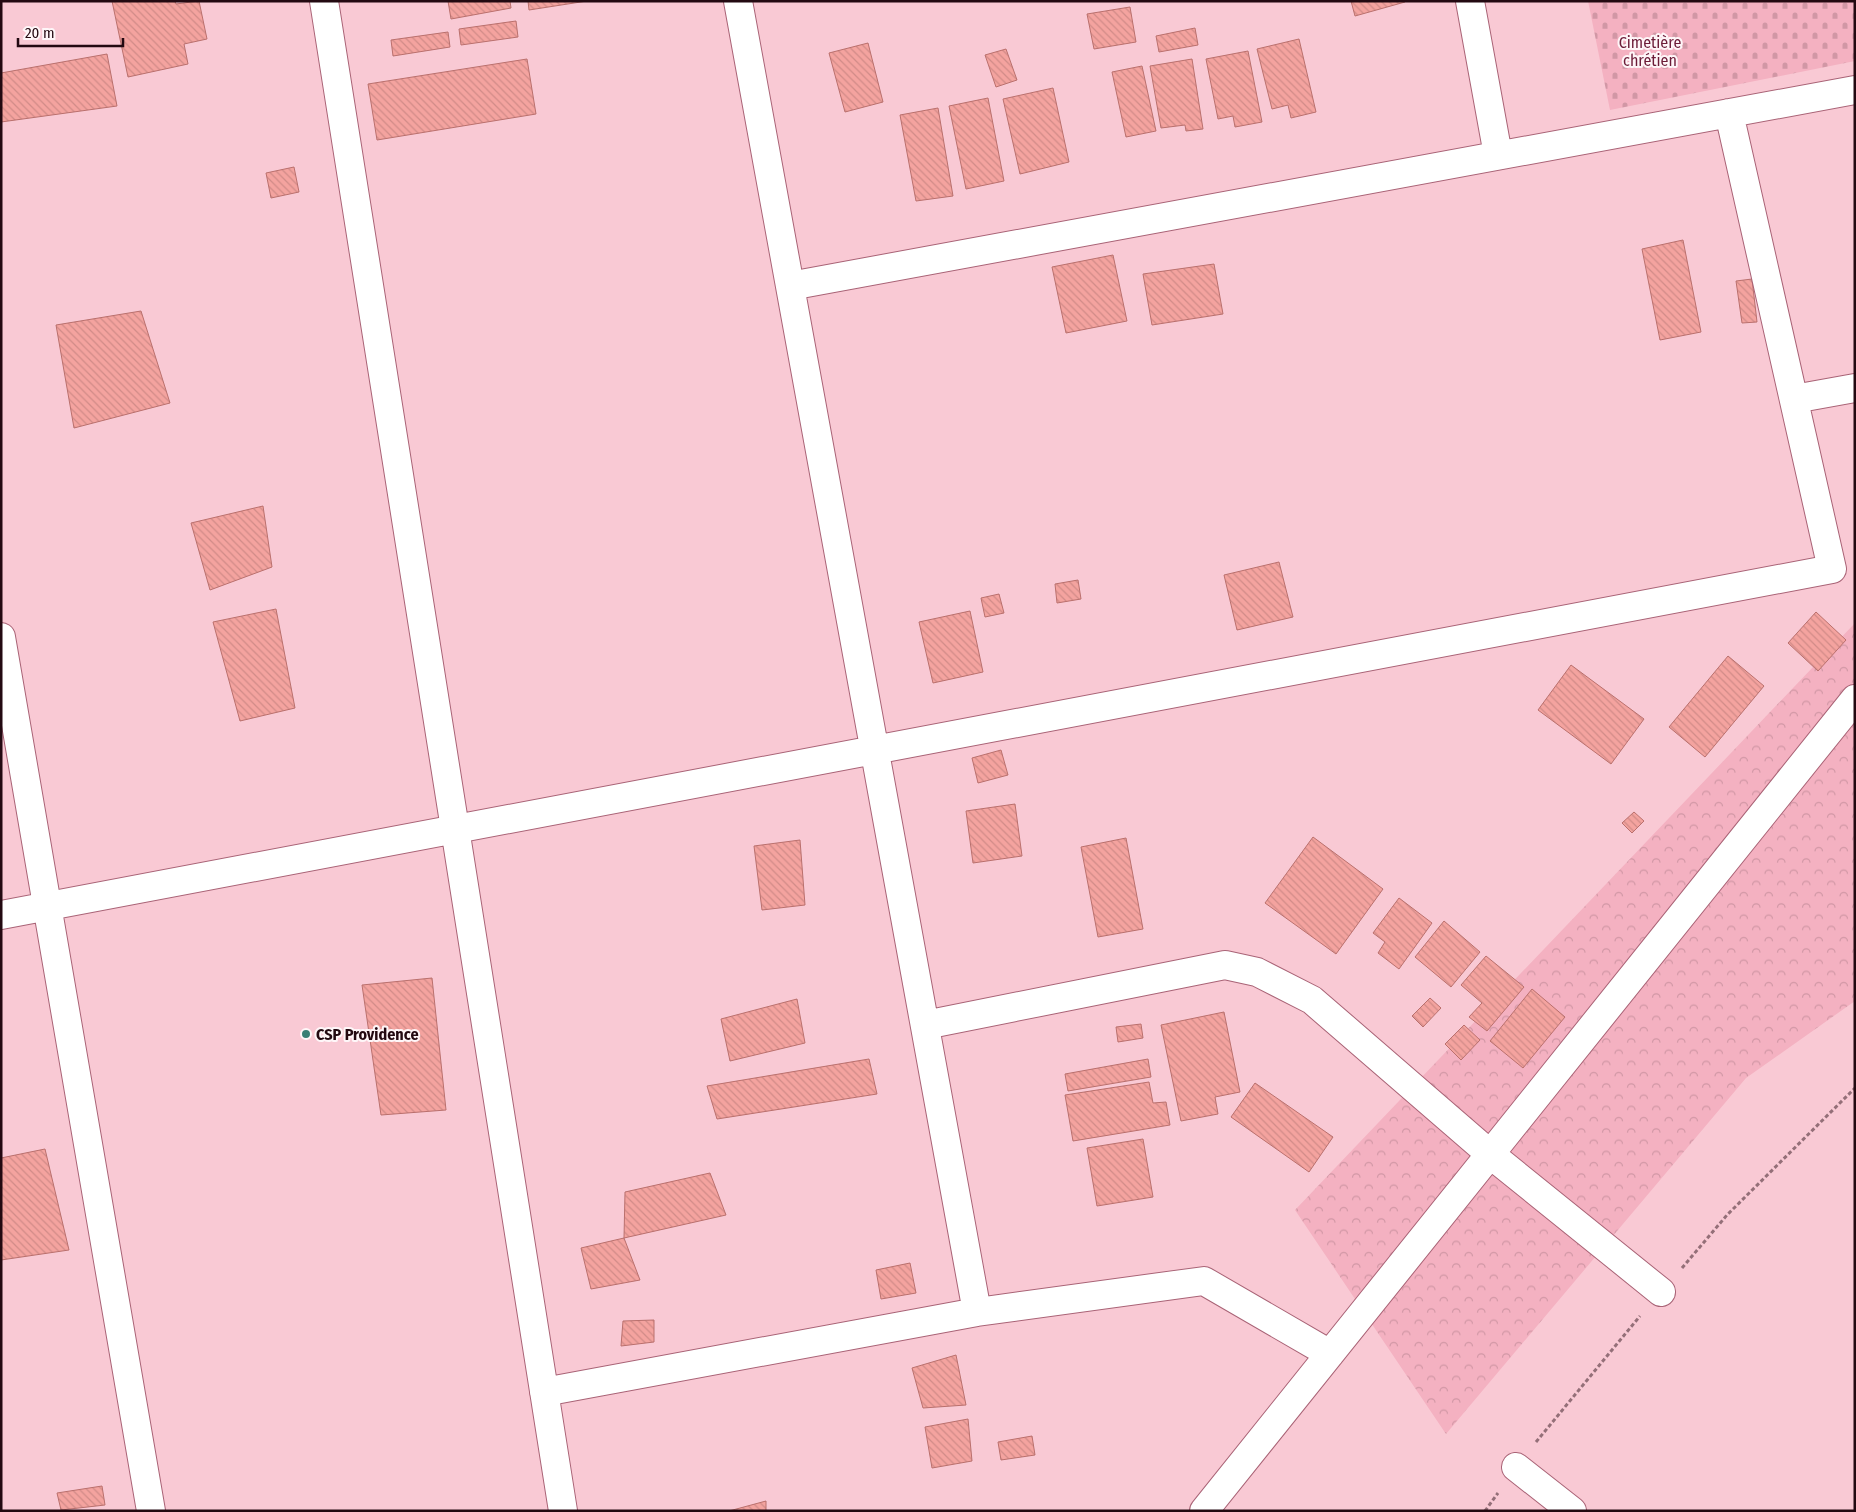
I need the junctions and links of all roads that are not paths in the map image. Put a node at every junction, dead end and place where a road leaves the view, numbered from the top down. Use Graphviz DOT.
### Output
graph roads {
  1 [pos="324,1"];
  2 [pos="738,1"];
  3 [pos="1470,1"];
  4 [pos="1855,90"];
  5 [pos="1729,113"];
  6 [pos="1498,156"];
  7 [pos="790,286"];
  8 [pos="1855,388"];
  9 [pos="1794,400"];
  10 [pos="1,637"];
  11 [pos="1855,699"];
  12 [pos="874,750"];
  13 [pos="455,828"];
  14 [pos="47,906"];
  15 [pos="1,915"];
  16 [pos="925,1025"];
  17 [pos="1490,1154"];
  18 [pos="1661,1292"];
  19 [pos="976,1312"];
  20 [pos="1330,1354"];
  21 [pos="544,1392"];
  22 [pos="1516,1467"];
  23 [pos="151,1511"];
  24 [pos="563,1511"];
  25 [pos="1204,1511"];
  26 [pos="1572,1511"];
  1 -- 13 [label="street"];
  2 -- 7 [label="street"];
  3 -- 6 [label="street"];
  4 -- 5 [label="street"];
  5 -- 6 [label="street"];
  5 -- 9 [label="street"];
  6 -- 7 [label="street"];
  7 -- 12 [label="street"];
  8 -- 9 [label="street"];
  9 -- 12 [label="street"];
  10 -- 14 [label="street"];
  11 -- 17 [label="street"];
  12 -- 13 [label="street"];
  12 -- 16 [label="street"];
  13 -- 14 [label="street"];
  13 -- 21 [label="street"];
  14 -- 15 [label="street"];
  14 -- 23 [label="street"];
  16 -- 17 [label="street"];
  16 -- 19 [label="street"];
  17 -- 18 [label="street"];
  17 -- 20 [label="street"];
  19 -- 20 [label="street"];
  19 -- 21 [label="street"];
  20 -- 25 [label="street"];
  21 -- 24 [label="street"];
  22 -- 26 [label="street"];
}
